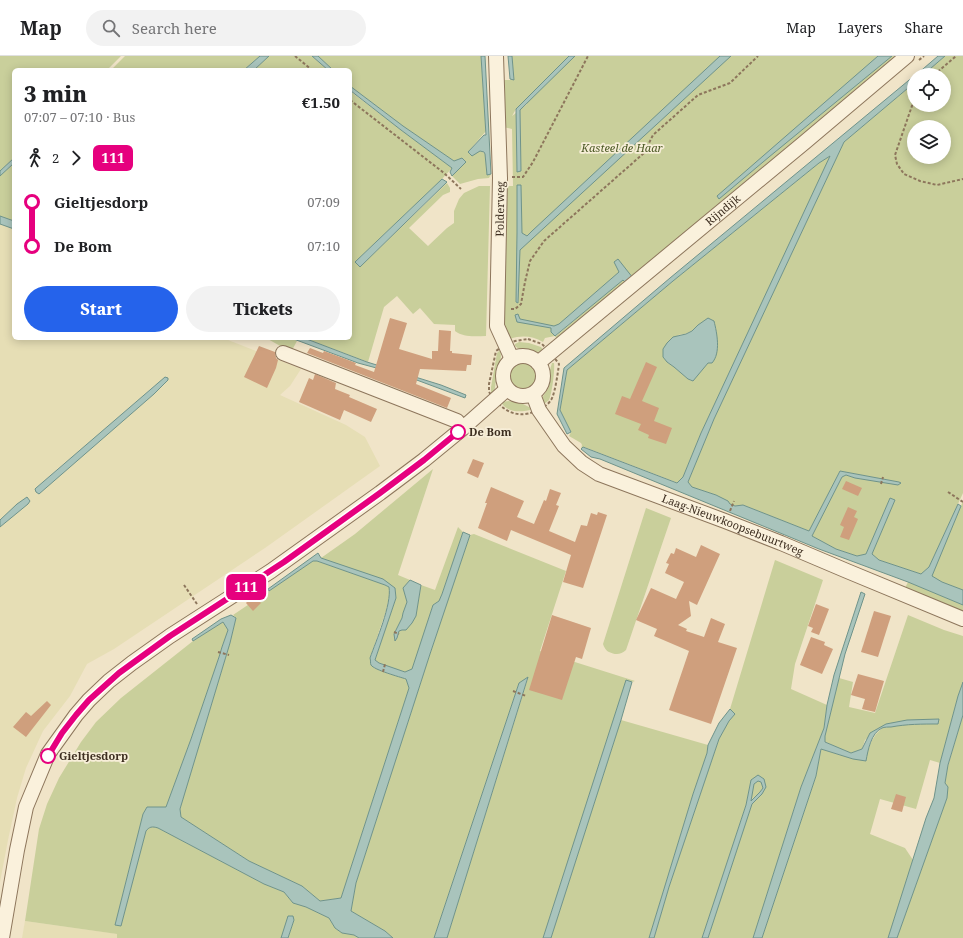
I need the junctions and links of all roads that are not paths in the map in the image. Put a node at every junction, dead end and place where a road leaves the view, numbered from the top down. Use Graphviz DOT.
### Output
graph roads {
  1 [pos="496,56"];
  2 [pos="907,56"];
  3 [pos="283,353"];
  4 [pos="512,359"];
  5 [pos="538,363"];
  6 [pos="507,389"];
  7 [pos="533,394"];
  8 [pos="463,428"];
  9 [pos="963,619"];
  10 [pos="2,938"];
  1 -- 4 [label="street, Polderweg"];
  2 -- 5 [label="street, Rijndijk"];
  3 -- 8 [label="street"];
  4 -- 5 [label="street"];
  4 -- 6 [label="street"];
  5 -- 7 [label="street"];
  6 -- 7 [label="street"];
  6 -- 8 [label="street"];
  7 -- 9 [label="street, Laag-Nieuwkoopsebuurtweg"];
  8 -- 10 [label="street"];
}
